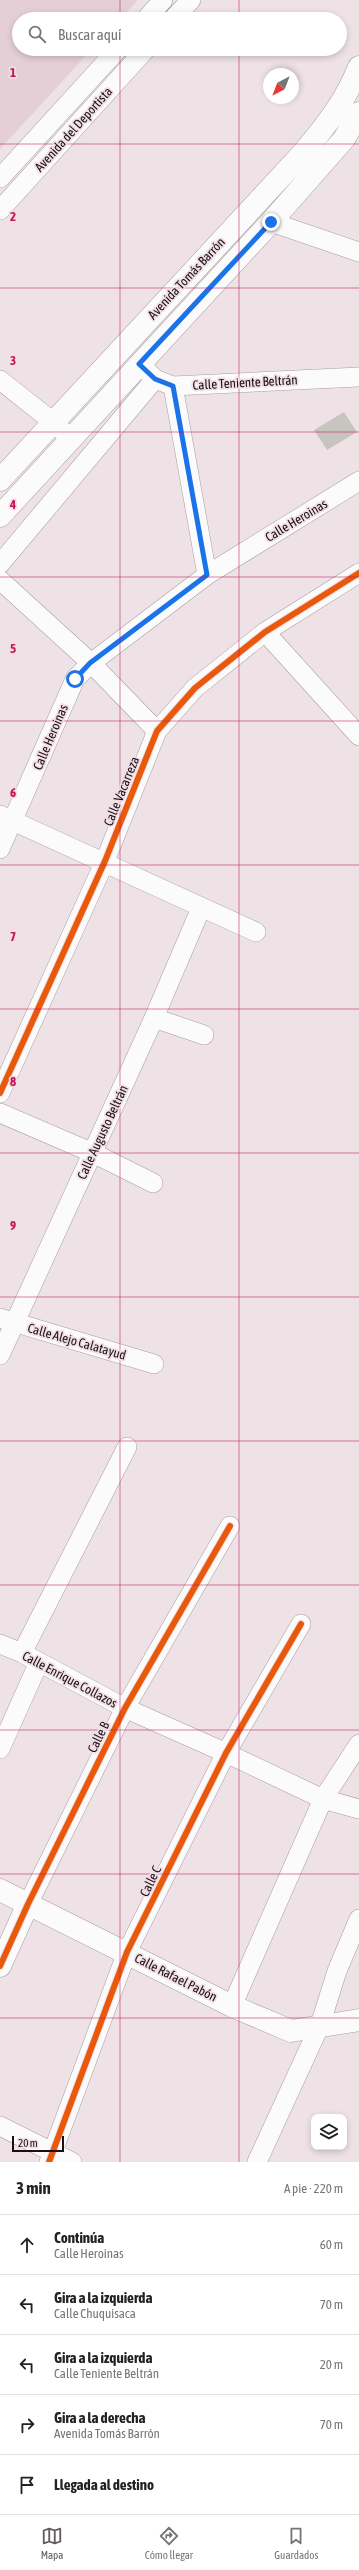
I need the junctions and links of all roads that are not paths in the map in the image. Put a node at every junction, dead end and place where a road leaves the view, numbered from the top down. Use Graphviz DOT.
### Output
graph roads {
  1 [pos="163,0"];
  2 [pos="191,0"];
  3 [pos="152,12"];
  4 [pos="180,12"];
  5 [pos="112,56"];
  6 [pos="140,56"];
  7 [pos="359,67"];
  8 [pos="359,113"];
  9 [pos="352,135"];
  10 [pos="0,178"];
  11 [pos="0,210"];
  12 [pos="271,222"];
  13 [pos="359,252"];
  14 [pos="139,364"];
  15 [pos="359,377"];
  16 [pos="155,379"];
  17 [pos="0,380"];
  18 [pos="173,386"];
  19 [pos="53,422"];
  20 [pos="71,439"];
  21 [pos="0,480"];
  22 [pos="359,481"];
  23 [pos="0,516"];
  24 [pos="0,564"];
  25 [pos="359,574"];
  26 [pos="207,575"];
  27 [pos="0,580"];
  28 [pos="265,632"];
  29 [pos="90,663"];
  30 [pos="157,731"];
  31 [pos="359,736"];
  32 [pos="7,817"];
  33 [pos="0,849"];
  34 [pos="105,861"];
  35 [pos="201,908"];
  36 [pos="256,932"];
  37 [pos="154,1018"];
  38 [pos="204,1035"];
  39 [pos="0,1093"];
  40 [pos="0,1113"];
  41 [pos="93,1153"];
  42 [pos="153,1183"];
  43 [pos="8,1320"];
  44 [pos="0,1355"];
  45 [pos="154,1364"];
  46 [pos="127,1447"];
  47 [pos="230,1526"];
  48 [pos="301,1624"];
  49 [pos="0,1644"];
  50 [pos="30,1658"];
  51 [pos="125,1708"];
  52 [pos="359,1744"];
  53 [pos="0,1749"];
  54 [pos="226,1753"];
  55 [pos="323,1799"];
  56 [pos="359,1809"];
  57 [pos="0,1890"];
  58 [pos="28,1904"];
  59 [pos="359,1919"];
  60 [pos="127,1952"];
  61 [pos="0,1966"];
  62 [pos="232,2006"];
  63 [pos="359,2020"];
  64 [pos="320,2025"];
  65 [pos="0,2126"];
  66 [pos="51,2158"];
  67 [pos="263,2160"];
  68 [pos="72,2162"];
  1 -- 3 [label="street"];
  2 -- 4 [label="street"];
  5 -- 10 [label="street, Avenida del Deportista"];
  6 -- 11 [label="street, Avenida del Deportista"];
  7 -- 19 [label="main road, Avenida Tomás Barrón"];
  8 -- 9 [label="main road, Avenida Tomás Barrón"];
  9 -- 12 [label="main road, Avenida Tomás Barrón"];
  12 -- 13 [label="street"];
  12 -- 14 [label="main road, Avenida Tomás Barrón"];
  14 -- 16 [label="street, Calle Teniente Beltrán"];
  14 -- 20 [label="main road, Avenida Tomás Barrón"];
  15 -- 18 [label="street, Calle Teniente Beltrán"];
  16 -- 18 [label="street, Calle Teniente Beltrán"];
  16 -- 24 [label="street"];
  17 -- 19 [label="street"];
  18 -- 26 [label="street"];
  19 -- 20 [label="street"];
  19 -- 21 [label="main road, Avenida Tomás Barrón"];
  20 -- 23 [label="main road, Avenida Tomás Barrón"];
  22 -- 26 [label="street, Calle Heroinas"];
  25 -- 28 [label="street, Calle Vacarreza"];
  26 -- 29 [label="street, Calle Heroinas"];
  27 -- 29 [label="street"];
  28 -- 30 [label="street, Calle Vacarreza"];
  28 -- 31 [label="street"];
  29 -- 30 [label="street"];
  29 -- 32 [label="street, Calle Heroinas"];
  30 -- 34 [label="street, Calle Vacarreza"];
  32 -- 33 [label="street, Calle Heroinas"];
  32 -- 34 [label="street"];
  34 -- 35 [label="street"];
  34 -- 39 [label="street, Calle Vacarreza"];
  35 -- 36 [label="street"];
  35 -- 37 [label="street, Calle Augusto Beltrán"];
  37 -- 38 [label="street"];
  37 -- 41 [label="street, Calle Augusto Beltrán"];
  40 -- 41 [label="street"];
  41 -- 42 [label="street"];
  41 -- 43 [label="street, Calle Augusto Beltrán"];
  43 -- 44 [label="street, Calle Augusto Beltrán"];
  43 -- 45 [label="street, Calle Alejo Calatayud"];
  46 -- 50 [label="street"];
  47 -- 51 [label="street, Calle B"];
  48 -- 54 [label="street, Calle C"];
  49 -- 50 [label="street, Calle Enrique Collazos"];
  50 -- 51 [label="street, Calle Enrique Collazos"];
  50 -- 53 [label="street"];
  51 -- 54 [label="street, Calle Enrique Collazos"];
  51 -- 58 [label="street, Calle B"];
  52 -- 55 [label="street"];
  54 -- 55 [label="street, Calle Enrique Collazos"];
  54 -- 60 [label="street, Calle C"];
  55 -- 56 [label="street, Calle Enrique Collazos"];
  55 -- 62 [label="street"];
  57 -- 58 [label="main road, Calle Rafael Pabón"];
  58 -- 60 [label="main road, Calle Rafael Pabón"];
  58 -- 61 [label="main road, Calle B"];
  59 -- 64 [label="street"];
  60 -- 62 [label="main road, Calle Rafael Pabón"];
  60 -- 66 [label="street, Calle C"];
  62 -- 64 [label="main road, Calle Rafael Pabón"];
  63 -- 64 [label="main road, Calle Rafael Pabón"];
  64 -- 67 [label="street"];
  65 -- 66 [label="street"];
  66 -- 68 [label="street"];
}
